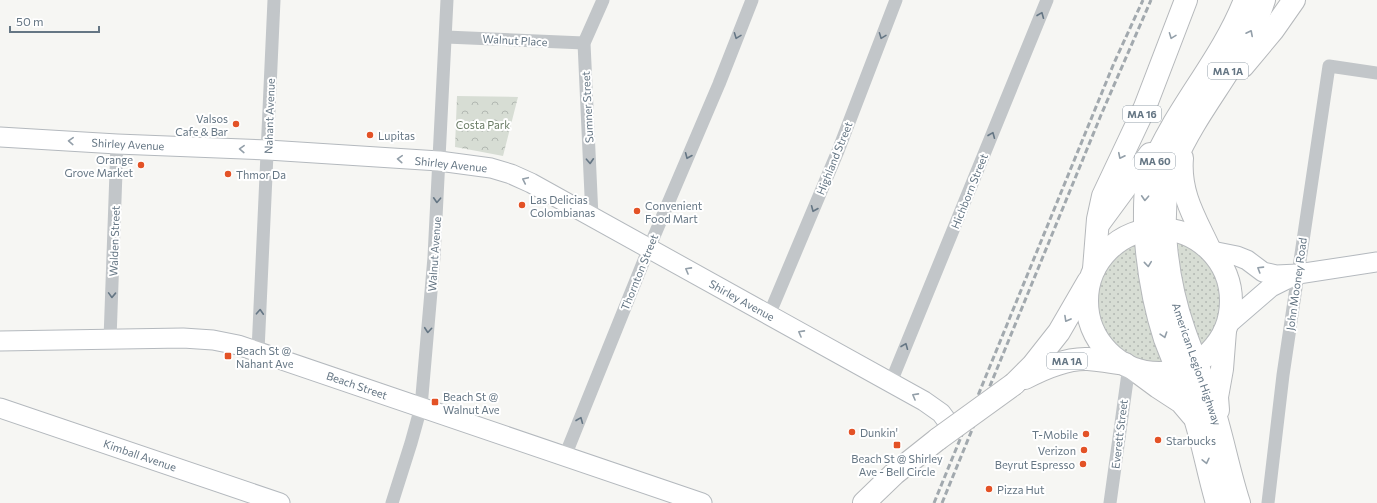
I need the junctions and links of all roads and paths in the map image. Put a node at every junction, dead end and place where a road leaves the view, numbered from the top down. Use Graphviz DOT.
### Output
graph roads {
  1 [pos="265,0"];
  2 [pos="274,0"];
  3 [pos="447,0"];
  4 [pos="603,0"];
  5 [pos="752,0"];
  6 [pos="896,0"];
  7 [pos="1047,0"];
  8 [pos="1186,0"];
  9 [pos="1244,0"];
  10 [pos="1264,0"];
  11 [pos="1294,0"];
  12 [pos="446,37"];
  13 [pos="584,44"];
  14 [pos="1377,73"];
  15 [pos="1194,106"];
  16 [pos="0,137"];
  17 [pos="1186,139"];
  18 [pos="117,144"];
  19 [pos="268,150"];
  20 [pos="439,161"];
  21 [pos="592,217"];
  22 [pos="1097,226"];
  23 [pos="1156,230"];
  24 [pos="649,248"];
  25 [pos="1211,250"];
  26 [pos="1377,262"];
  27 [pos="1094,271"];
  28 [pos="1298,274"];
  29 [pos="770,315"];
  30 [pos="1226,327"];
  31 [pos="110,339"];
  32 [pos="0,341"];
  33 [pos="258,351"];
  34 [pos="1128,365"];
  35 [pos="1187,366"];
  36 [pos="891,382"];
  37 [pos="1014,384"];
  38 [pos="421,407"];
  39 [pos="0,408"];
  40 [pos="1196,423"];
  41 [pos="946,429"];
  42 [pos="1219,431"];
  43 [pos="565,456"];
  44 [pos="280,503"];
  45 [pos="392,503"];
  46 [pos="702,503"];
  47 [pos="864,503"];
  48 [pos="1110,503"];
  49 [pos="1216,503"];
  50 [pos="1239,503"];
  51 [pos="1268,503"];
  1 -- 2 [label="street"];
  2 -- 19 [label="street, Nahant Avenue"];
  3 -- 12 [label="street, Walnut Avenue"];
  4 -- 13 [label="street, Sumner Street"];
  5 -- 24 [label="street, Thornton Street, one-way"];
  6 -- 29 [label="street, Highland Street, one-way"];
  36 -- 7 [label="street, Hichborn Street, one-way"];
  8 -- 22 [label="highway, MA 16, one-way"];
  9 -- 15 [label="highway, MA 1A"];
  15 -- 10 [label="highway, MA 1A, one-way"];
  11 -- 15 [label="highway"];
  12 -- 13 [label="street, Walnut Place"];
  12 -- 20 [label="street, Walnut Avenue"];
  13 -- 21 [label="street, Sumner Street, one-way"];
  14 -- 28 [label="street, John Mooney Road"];
  15 -- 17 [label="highway, MA 1A"];
  15 -- 22 [label="highway, MA 1A"];
  15 -- 23 [label="highway, MA 60, one-way"];
  18 -- 16 [label="street, Shirley Avenue, one-way"];
  17 -- 23 [label="highway, MA 60"];
  17 -- 25 [label="highway, MA 1A"];
  19 -- 18 [label="street, Shirley Avenue, one-way"];
  18 -- 31 [label="street, Walden Street, one-way"];
  20 -- 19 [label="street, Shirley Avenue, one-way"];
  33 -- 19 [label="street, Nahant Avenue, one-way"];
  21 -- 20 [label="street, Shirley Avenue, one-way"];
  20 -- 38 [label="street, Walnut Avenue, one-way"];
  21 -- 24 [label="street, Shirley Avenue"];
  22 -- 27 [label="highway, MA 1A"];
  23 -- 25 [label="highway"];
  23 -- 27 [label="highway"];
  23 -- 35 [label="highway, American Legion Highway / MA 60"];
  29 -- 24 [label="street, Shirley Avenue, one-way"];
  43 -- 24 [label="street, Thornton Street, one-way"];
  28 -- 25 [label="street, one-way"];
  25 -- 30 [label="highway, MA 1A"];
  26 -- 28 [label="street"];
  27 -- 34 [label="highway"];
  27 -- 37 [label="highway, MA 1A, one-way"];
  28 -- 30 [label="street"];
  28 -- 51 [label="street, John Mooney Road"];
  36 -- 29 [label="street, Shirley Avenue, one-way"];
  30 -- 35 [label="highway, MA 1A"];
  30 -- 42 [label="highway"];
  31 -- 32 [label="street, Beach Street"];
  31 -- 33 [label="street, Beach Street"];
  33 -- 38 [label="street, Beach Street"];
  34 -- 35 [label="highway, MA 1A"];
  34 -- 37 [label="highway, MA 1A"];
  34 -- 40 [label="highway"];
  34 -- 48 [label="street, Everett Street"];
  35 -- 40 [label="highway, American Legion Highway / MA 60"];
  35 -- 42 [label="highway, American Legion Highway / MA 60"];
  41 -- 36 [label="street, Shirley Avenue, one-way"];
  37 -- 41 [label="highway, MA 1A, bridge"];
  38 -- 43 [label="street, Beach Street"];
  38 -- 45 [label="street, Walnut Avenue"];
  39 -- 44 [label="street, Kimball Avenue"];
  40 -- 49 [label="highway, American Legion Highway / MA 60, one-way"];
  41 -- 47 [label="highway, MA 1A"];
  42 -- 50 [label="highway, American Legion Highway / MA 60"];
  43 -- 46 [label="street, Beach Street"];
}
